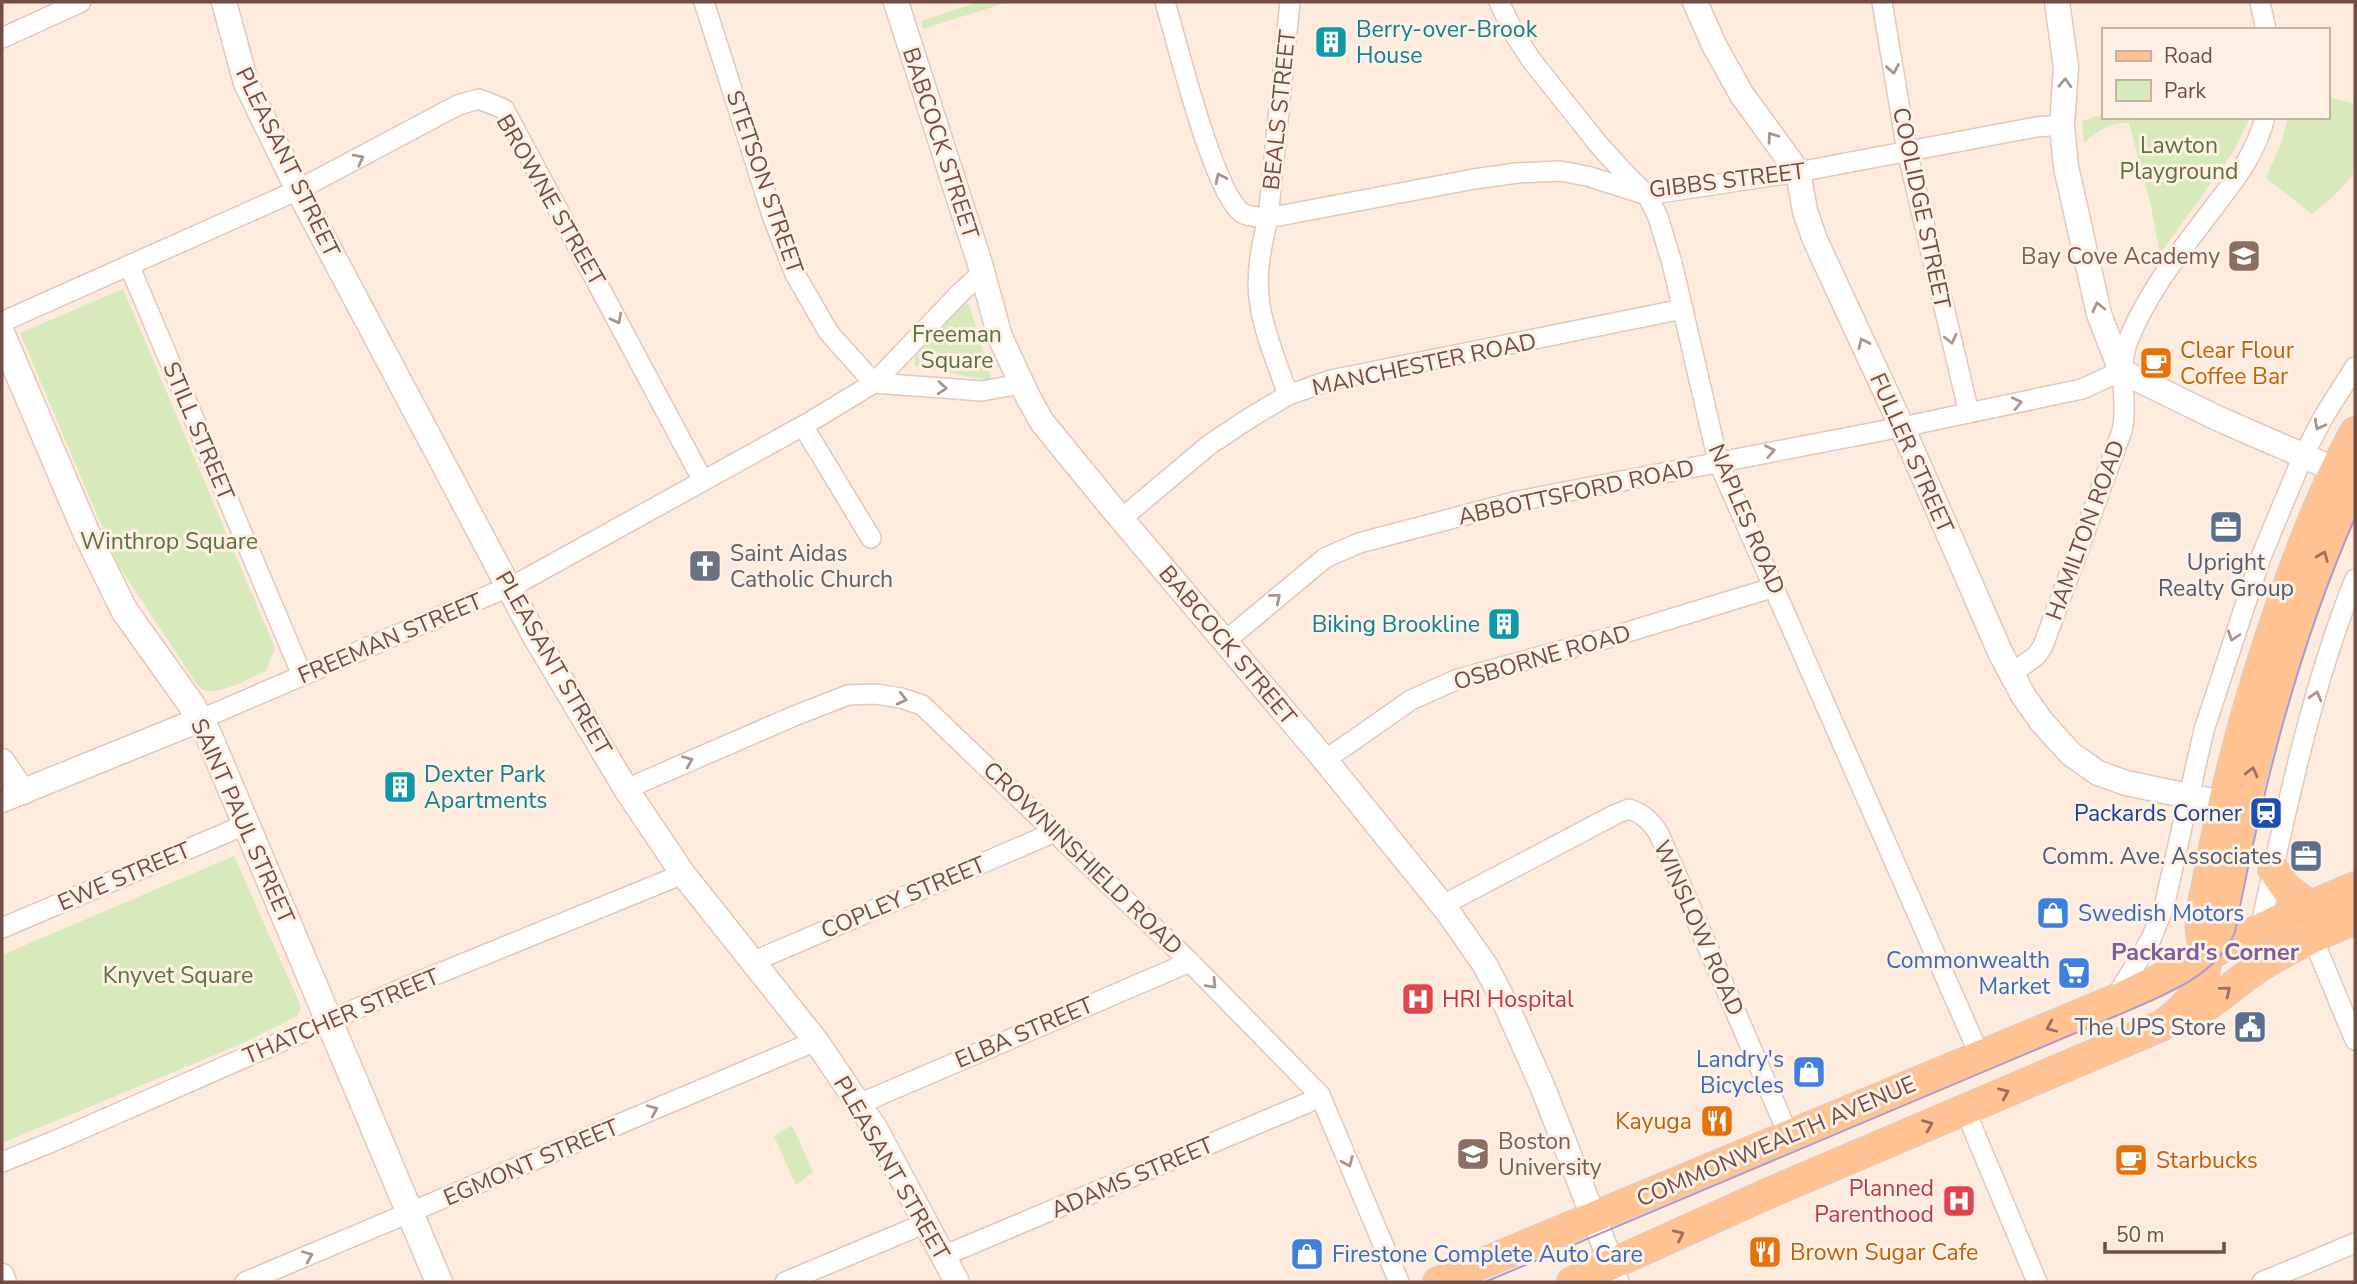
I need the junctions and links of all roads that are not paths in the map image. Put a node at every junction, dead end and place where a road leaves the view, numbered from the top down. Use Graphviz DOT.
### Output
graph roads {
  1 [pos="80,2"];
  2 [pos="224,2"];
  3 [pos="704,2"];
  4 [pos="895,2"];
  5 [pos="1165,2"];
  6 [pos="1290,2"];
  7 [pos="1499,2"];
  8 [pos="1695,2"];
  9 [pos="1882,2"];
  10 [pos="2057,2"];
  11 [pos="2260,2"];
  12 [pos="2266,28"];
  13 [pos="2,38"];
  14 [pos="2264,119"];
  15 [pos="2062,125"];
  16 [pos="1907,150"];
  17 [pos="1798,172"];
  18 [pos="298,190"];
  19 [pos="1647,195"];
  20 [pos="1268,218"];
  21 [pos="129,265"];
  22 [pos="982,273"];
  23 [pos="1683,309"];
  24 [pos="2,322"];
  25 [pos="2,335"];
  26 [pos="2355,368"];
  27 [pos="2121,371"];
  28 [pos="874,383"];
  29 [pos="1020,384"];
  30 [pos="1288,395"];
  31 [pos="1969,413"];
  32 [pos="803,426"];
  33 [pos="1902,427"];
  34 [pos="2355,432"];
  35 [pos="2303,456"];
  36 [pos="1718,461"];
  37 [pos="2345,475"];
  38 [pos="703,481"];
  39 [pos="1121,519"];
  40 [pos="871,538"];
  41 [pos="2355,579"];
  42 [pos="509,586"];
  43 [pos="1775,587"];
  44 [pos="1223,642"];
  45 [pos="302,674"];
  46 [pos="2011,674"];
  47 [pos="199,720"];
  48 [pos="2,761"];
  49 [pos="1325,761"];
  50 [pos="626,789"];
  51 [pos="12,796"];
  52 [pos="2188,796"];
  53 [pos="2222,803"];
  54 [pos="247,824"];
  55 [pos="1055,832"];
  56 [pos="2273,869"];
  57 [pos="683,873"];
  58 [pos="2355,887"];
  59 [pos="1443,905"];
  60 [pos="2306,908"];
  61 [pos="2355,919"];
  62 [pos="2,928"];
  63 [pos="2260,929"];
  64 [pos="2302,942"];
  65 [pos="2206,956"];
  66 [pos="752,962"];
  67 [pos="1190,962"];
  68 [pos="2114,1000"];
  69 [pos="328,1022"];
  70 [pos="2355,1040"];
  71 [pos="816,1041"];
  72 [pos="2122,1042"];
  73 [pos="1980,1056"];
  74 [pos="1320,1095"];
  75 [pos="859,1104"];
  76 [pos="1965,1111"];
  77 [pos="1789,1136"];
  78 [pos="2,1161"];
  79 [pos="410,1214"];
  80 [pos="1592,1218"];
  81 [pos="926,1223"];
  82 [pos="2355,1243"];
  83 [pos="943,1256"];
  84 [pos="1616,1274"];
  85 [pos="2,1276"];
  86 [pos="4,1282"];
  87 [pos="245,1282"];
  88 [pos="439,1282"];
  89 [pos="785,1282"];
  90 [pos="957,1282"];
  91 [pos="1399,1282"];
  92 [pos="1438,1282"];
  93 [pos="1572,1282"];
  94 [pos="2037,1282"];
  95 [pos="2262,1282"];
  1 -- 13 [label="street"];
  2 -- 18 [label="street, PLEASANT STREET"];
  3 -- 28 [label="street, STETSON STREET"];
  4 -- 22 [label="street, BABCOCK STREET"];
  20 -- 5 [label="street, one-way"];
  6 -- 20 [label="street, BEALS STREET"];
  7 -- 19 [label="street, NAPLES ROAD"];
  17 -- 8 [label="street, FULLER STREET, one-way"];
  9 -- 16 [label="street, COOLIDGE STREET, one-way"];
  15 -- 10 [label="street, one-way"];
  11 -- 12 [label="street"];
  14 -- 27 [label="street"];
  15 -- 16 [label="street, GIBBS STREET"];
  27 -- 15 [label="street, one-way"];
  16 -- 17 [label="street, GIBBS STREET"];
  16 -- 31 [label="street, COOLIDGE STREET, one-way"];
  17 -- 19 [label="street, GIBBS STREET"];
  33 -- 17 [label="street, FULLER STREET, one-way"];
  18 -- 21 [label="street, BROWNE STREET"];
  18 -- 38 [label="street, BROWNE STREET, one-way"];
  18 -- 42 [label="street, PLEASANT STREET"];
  19 -- 20 [label="street, GIBBS STREET"];
  19 -- 23 [label="street, NAPLES ROAD"];
  20 -- 30 [label="street, BEALS STREET"];
  21 -- 24 [label="street, BROWNE STREET"];
  21 -- 45 [label="street, STILL STREET"];
  22 -- 28 [label="street, FREEMAN STREET"];
  22 -- 29 [label="street, BABCOCK STREET"];
  23 -- 30 [label="street, MANCHESTER ROAD"];
  23 -- 36 [label="street, NAPLES ROAD"];
  25 -- 47 [label="main road, SAINT PAUL STREET"];
  26 -- 35 [label="street, one-way"];
  31 -- 27 [label="street, ABBOTTSFORD ROAD, one-way"];
  27 -- 35 [label="street"];
  27 -- 46 [label="street, HAMILTON ROAD"];
  28 -- 29 [label="street, one-way"];
  28 -- 32 [label="street, FREEMAN STREET"];
  29 -- 39 [label="street, BABCOCK STREET"];
  30 -- 39 [label="street, MANCHESTER ROAD"];
  31 -- 33 [label="street, ABBOTTSFORD ROAD"];
  32 -- 38 [label="street, FREEMAN STREET"];
  32 -- 40 [label="street"];
  36 -- 33 [label="street, ABBOTTSFORD ROAD, one-way"];
  33 -- 46 [label="street, FULLER STREET"];
  34 -- 37 [label="main road, COMMONWEALTH AVENUE"];
  35 -- 37 [label="street"];
  35 -- 52 [label="street, one-way"];
  36 -- 43 [label="street, NAPLES ROAD"];
  44 -- 36 [label="street, ABBOTTSFORD ROAD, one-way"];
  37 -- 53 [label="main road, COMMONWEALTH AVENUE"];
  65 -- 37 [label="main road, COMMONWEALTH AVENUE, one-way"];
  38 -- 42 [label="street, FREEMAN STREET"];
  39 -- 44 [label="street, BABCOCK STREET"];
  56 -- 41 [label="street, one-way"];
  42 -- 45 [label="street, FREEMAN STREET"];
  42 -- 50 [label="street, PLEASANT STREET"];
  43 -- 49 [label="street, OSBORNE ROAD"];
  43 -- 73 [label="street, NAPLES ROAD"];
  44 -- 49 [label="street, BABCOCK STREET"];
  45 -- 47 [label="street, FREEMAN STREET"];
  46 -- 52 [label="street, FULLER STREET"];
  47 -- 51 [label="street, FREEMAN STREET"];
  47 -- 54 [label="main road, SAINT PAUL STREET"];
  48 -- 51 [label="street"];
  49 -- 59 [label="street, BABCOCK STREET"];
  50 -- 55 [label="street, CROWNINSHIELD ROAD, one-way"];
  50 -- 57 [label="street, PLEASANT STREET"];
  52 -- 53 [label="street, FULLER STREET"];
  52 -- 68 [label="street"];
  53 -- 65 [label="main road, COMMONWEALTH AVENUE"];
  54 -- 62 [label="street, EWE STREET"];
  54 -- 69 [label="main road, SAINT PAUL STREET"];
  55 -- 66 [label="street, COPLEY STREET"];
  55 -- 67 [label="street, CROWNINSHIELD ROAD"];
  56 -- 60 [label="main road"];
  56 -- 63 [label="street"];
  57 -- 66 [label="street, PLEASANT STREET"];
  57 -- 69 [label="street, THATCHER STREET"];
  58 -- 60 [label="main road"];
  59 -- 77 [label="street, WINSLOW ROAD"];
  59 -- 80 [label="street, BABCOCK STREET"];
  60 -- 63 [label="main road"];
  60 -- 64 [label="street"];
  61 -- 64 [label="main road"];
  63 -- 65 [label="main road"];
  64 -- 65 [label="main road"];
  64 -- 70 [label="street"];
  72 -- 64 [label="main road, one-way"];
  65 -- 68 [label="main road, COMMONWEALTH AVENUE"];
  65 -- 72 [label="main road, COMMONWEALTH AVENUE"];
  66 -- 71 [label="street, PLEASANT STREET"];
  67 -- 74 [label="street, CROWNINSHIELD ROAD, one-way"];
  67 -- 75 [label="street, ELBA STREET"];
  68 -- 73 [label="main road, COMMONWEALTH AVENUE, one-way"];
  69 -- 78 [label="street, THATCHER STREET"];
  69 -- 79 [label="main road, SAINT PAUL STREET"];
  71 -- 75 [label="street, PLEASANT STREET"];
  79 -- 71 [label="street, EGMONT STREET, one-way"];
  76 -- 72 [label="main road, COMMONWEALTH AVENUE, one-way"];
  73 -- 77 [label="main road, COMMONWEALTH AVENUE"];
  74 -- 83 [label="street, ADAMS STREET"];
  74 -- 91 [label="street, CROWNINSHIELD ROAD, one-way"];
  75 -- 81 [label="street, PLEASANT STREET"];
  84 -- 76 [label="main road, COMMONWEALTH AVENUE, one-way"];
  76 -- 94 [label="street"];
  77 -- 80 [label="main road, COMMONWEALTH AVENUE"];
  87 -- 79 [label="street, EGMONT STREET, one-way"];
  79 -- 88 [label="main road, SAINT PAUL STREET"];
  80 -- 84 [label="street, BABCOCK STREET"];
  80 -- 92 [label="main road, COMMONWEALTH AVENUE"];
  81 -- 83 [label="street, PLEASANT STREET"];
  81 -- 89 [label="street"];
  82 -- 95 [label="street"];
  83 -- 90 [label="street, PLEASANT STREET"];
  84 -- 93 [label="main road, COMMONWEALTH AVENUE"];
  85 -- 86 [label="street"];
}
